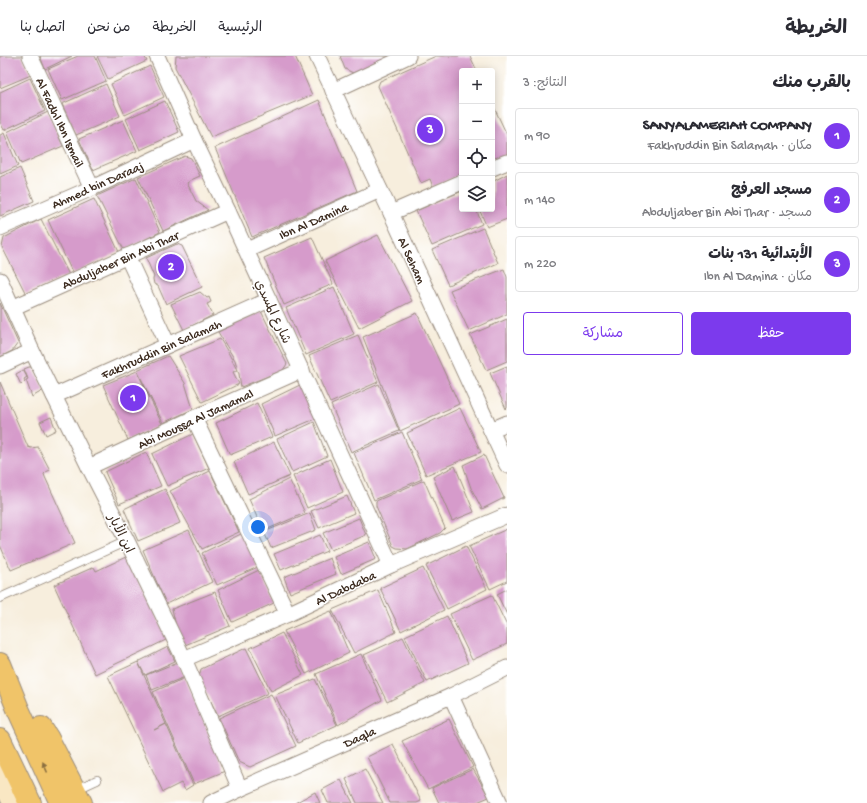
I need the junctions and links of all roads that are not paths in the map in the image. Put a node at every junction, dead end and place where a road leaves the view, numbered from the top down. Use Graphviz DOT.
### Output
graph roads {
  1 [pos="30,56"];
  2 [pos="157,56"];
  3 [pos="317,56"];
  4 [pos="408,56"];
  5 [pos="333,91"];
  6 [pos="194,140"];
  7 [pos="507,162"];
  8 [pos="495,167"];
  9 [pos="459,183"];
  10 [pos="92,188"];
  11 [pos="380,190"];
  12 [pos="228,211"];
  13 [pos="391,213"];
  14 [pos="0,228"];
  15 [pos="247,250"];
  16 [pos="127,256"];
  17 [pos="0,280"];
  18 [pos="269,300"];
  19 [pos="12,308"];
  20 [pos="168,346"];
  21 [pos="32,351"];
  22 [pos="0,366"];
  23 [pos="302,370"];
  24 [pos="54,396"];
  25 [pos="194,418"];
  26 [pos="507,423"];
  27 [pos="491,430"];
  28 [pos="507,465"];
  29 [pos="89,467"];
  30 [pos="507,515"];
  31 [pos="127,541"];
  32 [pos="391,565"];
  33 [pos="0,598"];
  34 [pos="288,614"];
  35 [pos="184,659"];
  36 [pos="0,664"];
  37 [pos="507,668"];
  38 [pos="451,696"];
  39 [pos="0,740"];
  40 [pos="1,776"];
  41 [pos="97,780"];
  42 [pos="240,789"];
  43 [pos="72,799"];
  44 [pos="14,803"];
  45 [pos="30,803"];
  46 [pos="210,803"];
  47 [pos="500,803"];
  1 -- 10 [label="street, Al Fadhl Ibn Ismail"];
  2 -- 6 [label="street, شارع المسدي"];
  3 -- 5 [label="street, Al Seham"];
  4 -- 5 [label="street"];
  5 -- 11 [label="street, Al Seham"];
  6 -- 10 [label="street, Ahmed bin Daraaj"];
  6 -- 12 [label="street, شارع المسدي"];
  7 -- 8 [label="street"];
  9 -- 13 [label="street"];
  10 -- 14 [label="street, Ahmed bin Daraaj"];
  11 -- 13 [label="street, Al Seham"];
  11 -- 15 [label="street, Ibn Al Damina"];
  12 -- 15 [label="street, شارع المسدي"];
  12 -- 16 [label="street, Abduljaber Bin Abi Thar"];
  13 -- 27 [label="street, Al Seham"];
  15 -- 18 [label="street, شارع المسدي"];
  16 -- 19 [label="street, Abduljaber Bin Abi Thar"];
  16 -- 20 [label="street"];
  17 -- 19 [label="street, ابن الأبار"];
  18 -- 20 [label="street, Fakhruddin Bin Salamah"];
  18 -- 23 [label="street, شارع المسدي"];
  19 -- 21 [label="street, ابن الأبار"];
  20 -- 24 [label="street, Fakhruddin Bin Salamah"];
  21 -- 22 [label="street"];
  21 -- 24 [label="street, ابن الأبار"];
  23 -- 25 [label="street, Abi Moussa Al Jamamal"];
  23 -- 32 [label="street, شارع المسدي"];
  24 -- 29 [label="street, ابن الأبار"];
  25 -- 29 [label="street, Abi Moussa Al Jamamal"];
  25 -- 34 [label="street"];
  26 -- 27 [label="street"];
  27 -- 28 [label="street, Al Seham"];
  29 -- 31 [label="street, ابن الأبار"];
  30 -- 32 [label="street, Al Dabdaba"];
  31 -- 33 [label="lane"];
  31 -- 35 [label="street, ابن الأبار"];
  32 -- 34 [label="street, Al Dabdaba"];
  34 -- 35 [label="street, Al Dabdaba"];
  35 -- 42 [label="street, ابن الأبار"];
  43 -- 36 [label="main road, one-way"];
  37 -- 38 [label="street, Daqla"];
  38 -- 42 [label="street, Daqla"];
  38 -- 47 [label="street"];
  39 -- 45 [label="main road"];
  40 -- 44 [label="street"];
  41 -- 43 [label="lane"];
  42 -- 46 [label="street, Daqla"];
}
